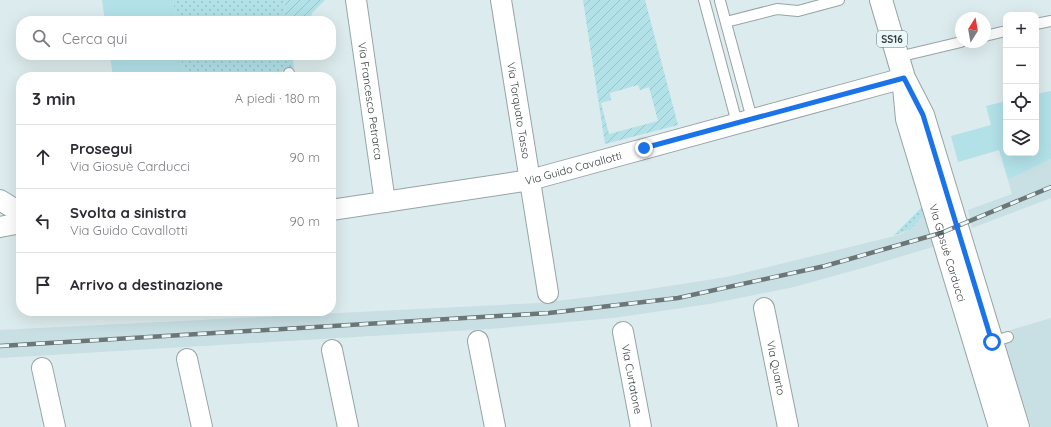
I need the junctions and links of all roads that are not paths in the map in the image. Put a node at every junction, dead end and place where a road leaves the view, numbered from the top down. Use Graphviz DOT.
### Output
graph roads {
  1 [pos="356,0"];
  2 [pos="501,0"];
  3 [pos="704,0"];
  4 [pos="839,0"];
  5 [pos="881,0"];
  6 [pos="720,1"];
  7 [pos="1051,21"];
  8 [pos="726,22"];
  9 [pos="1039,23"];
  10 [pos="1003,32"];
  11 [pos="991,35"];
  12 [pos="955,43"];
  13 [pos="898,57"];
  14 [pos="904,78"];
  15 [pos="745,121"];
  16 [pos="530,180"];
  17 [pos="0,200"];
  18 [pos="385,202"];
  19 [pos="336,209"];
  20 [pos="16,210"];
  21 [pos="16,224"];
  22 [pos="0,227"];
  23 [pos="548,293"];
  24 [pos="764,308"];
  25 [pos="623,332"];
  26 [pos="478,341"];
  27 [pos="332,350"];
  28 [pos="187,359"];
  29 [pos="42,368"];
  30 [pos="55,427"];
  31 [pos="202,427"];
  32 [pos="348,427"];
  33 [pos="495,427"];
  34 [pos="641,427"];
  35 [pos="788,427"];
  36 [pos="1000,427"];
  37 [pos="1018,427"];
  1 -- 18 [label="street, Via Francesco Petrarca"];
  2 -- 16 [label="street, Via Torquato Tasso"];
  3 -- 15 [label="lane"];
  4 -- 8 [label="lane"];
  5 -- 13 [label="main road, Via Giosuè Carducci / SS16"];
  6 -- 8 [label="lane"];
  7 -- 9 [label="lane"];
  8 -- 15 [label="lane"];
  10 -- 11 [label="lane"];
  12 -- 13 [label="lane"];
  13 -- 14 [label="main road, Via Giosuè Carducci / SS16"];
  14 -- 15 [label="street, Via Guido Cavallotti"];
  14 -- 36 [label="main road, Via Giosuè Carducci / SS16"];
  14 -- 37 [label="main road, Via Giosuè Carducci / SS16"];
  15 -- 16 [label="street, Via Guido Cavallotti"];
  16 -- 18 [label="street, Via Guido Cavallotti"];
  16 -- 23 [label="street, Via Torquato Tasso"];
  17 -- 20 [label="street"];
  18 -- 19 [label="street, Via Guido Cavallotti"];
  21 -- 22 [label="street"];
  24 -- 35 [label="street, Via Quarto"];
  25 -- 34 [label="street, Via Curtatone"];
  26 -- 33 [label="street"];
  27 -- 32 [label="street"];
  28 -- 31 [label="street"];
  29 -- 30 [label="street"];
}
